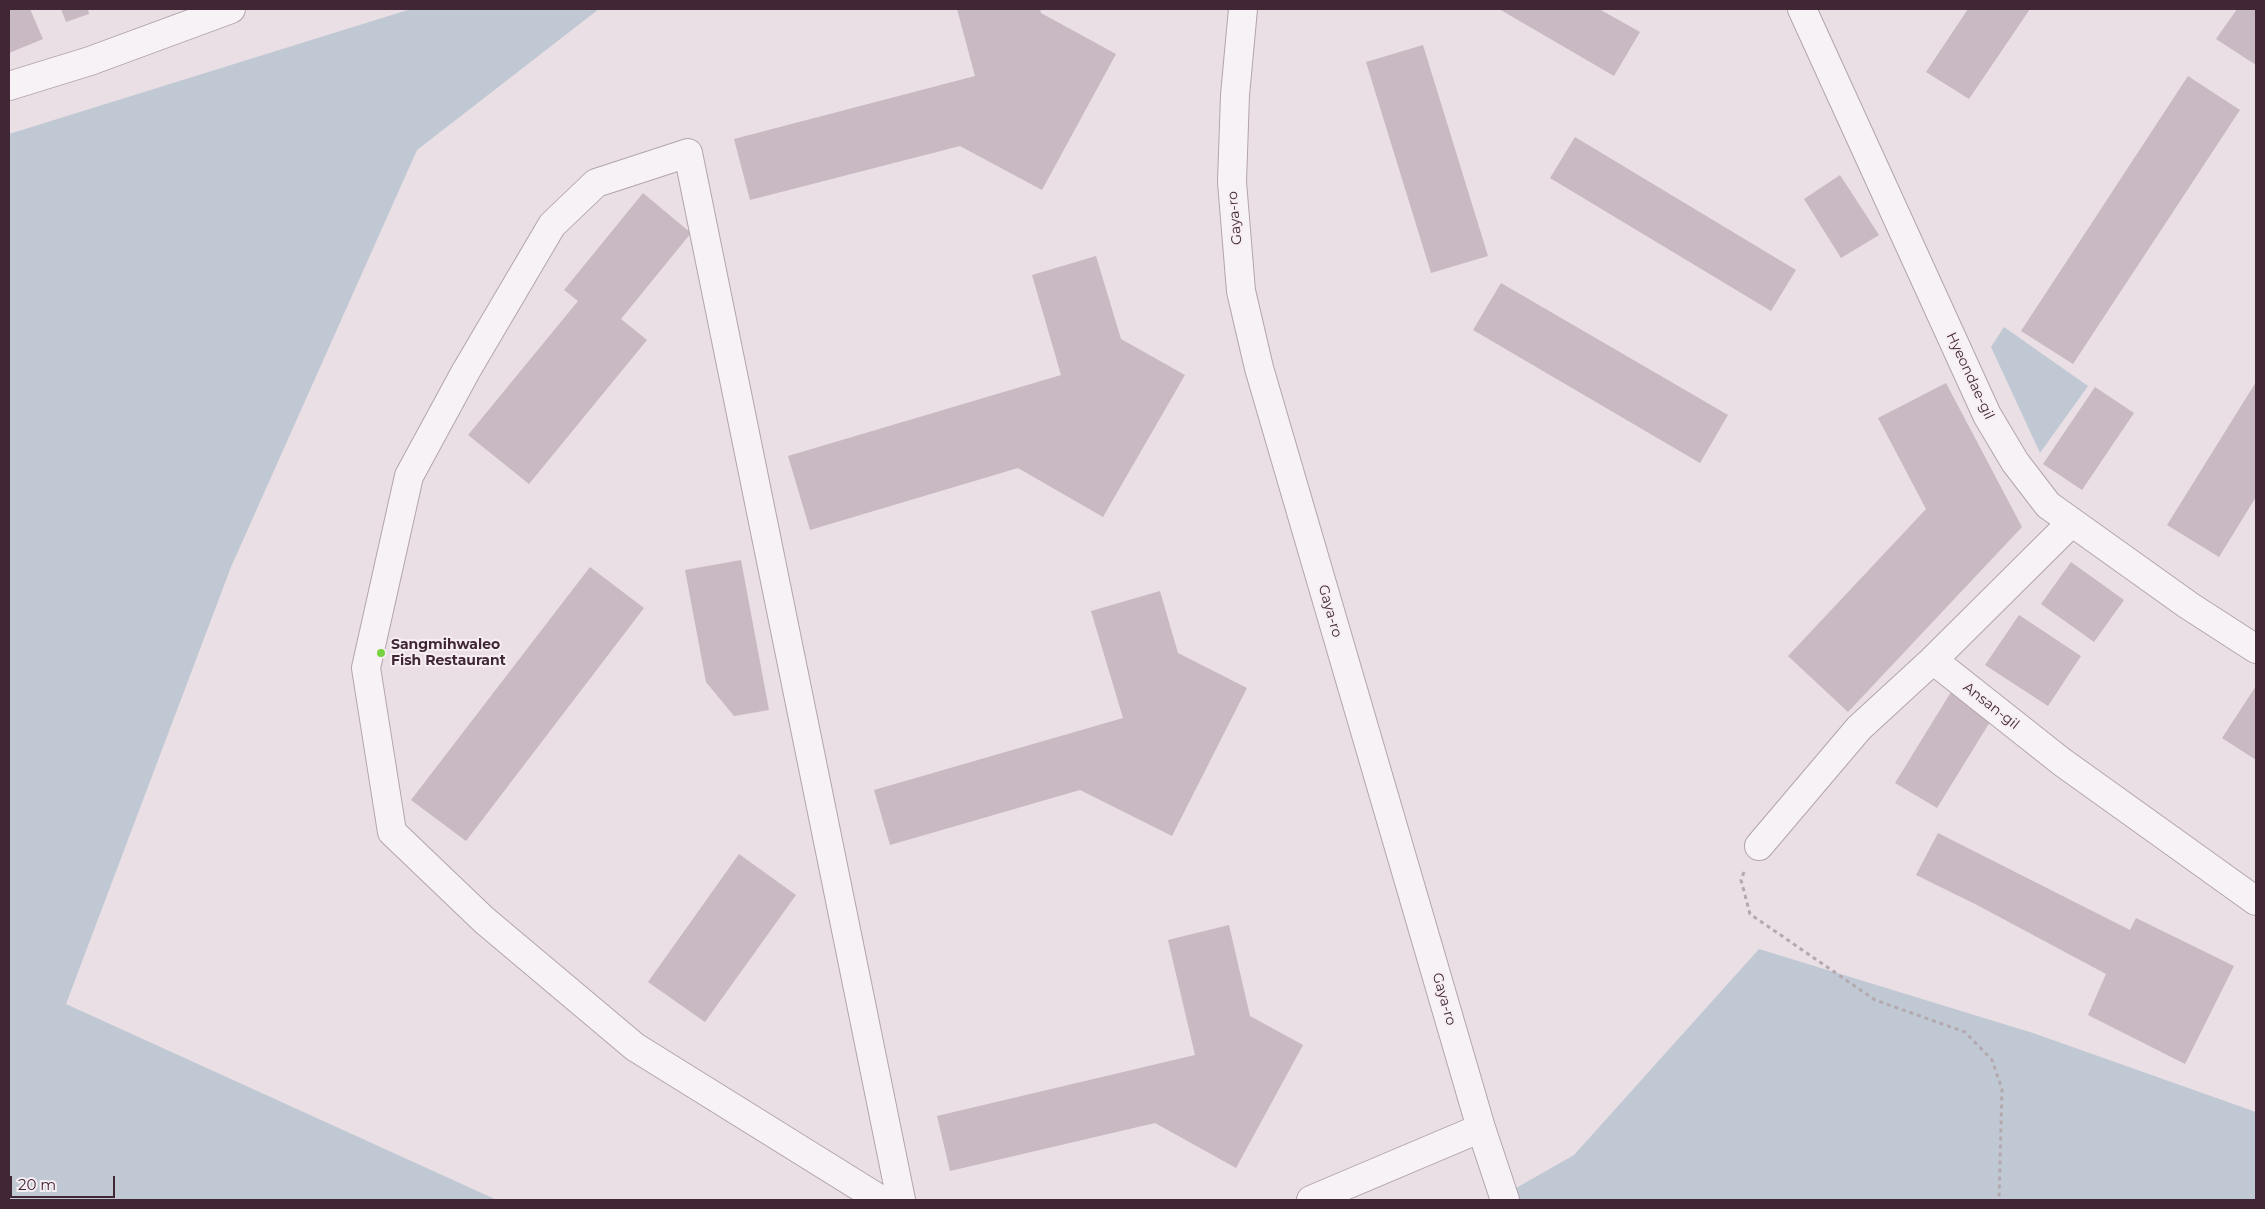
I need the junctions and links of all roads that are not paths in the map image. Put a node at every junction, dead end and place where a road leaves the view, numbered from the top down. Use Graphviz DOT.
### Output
graph roads {
  1 [pos="231,9"];
  2 [pos="1243,9"];
  3 [pos="1802,9"];
  4 [pos="9,86"];
  5 [pos="2072,522"];
  6 [pos="2256,649"];
  7 [pos="1933,660"];
  8 [pos="1758,846"];
  9 [pos="2256,901"];
  10 [pos="1481,1128"];
  11 [pos="881,1200"];
  12 [pos="901,1200"];
  13 [pos="1311,1200"];
  14 [pos="1505,1200"];
  1 -- 4 [label="street"];
  2 -- 10 [label="street, Gaya-ro"];
  3 -- 5 [label="street, Hyeondae-gil"];
  5 -- 6 [label="street, Hyeondae-gil"];
  5 -- 7 [label="street"];
  7 -- 8 [label="street"];
  7 -- 9 [label="street, Ansan-gil"];
  10 -- 13 [label="street"];
  10 -- 14 [label="street, Gaya-ro"];
  11 -- 12 [label="street"];
}
